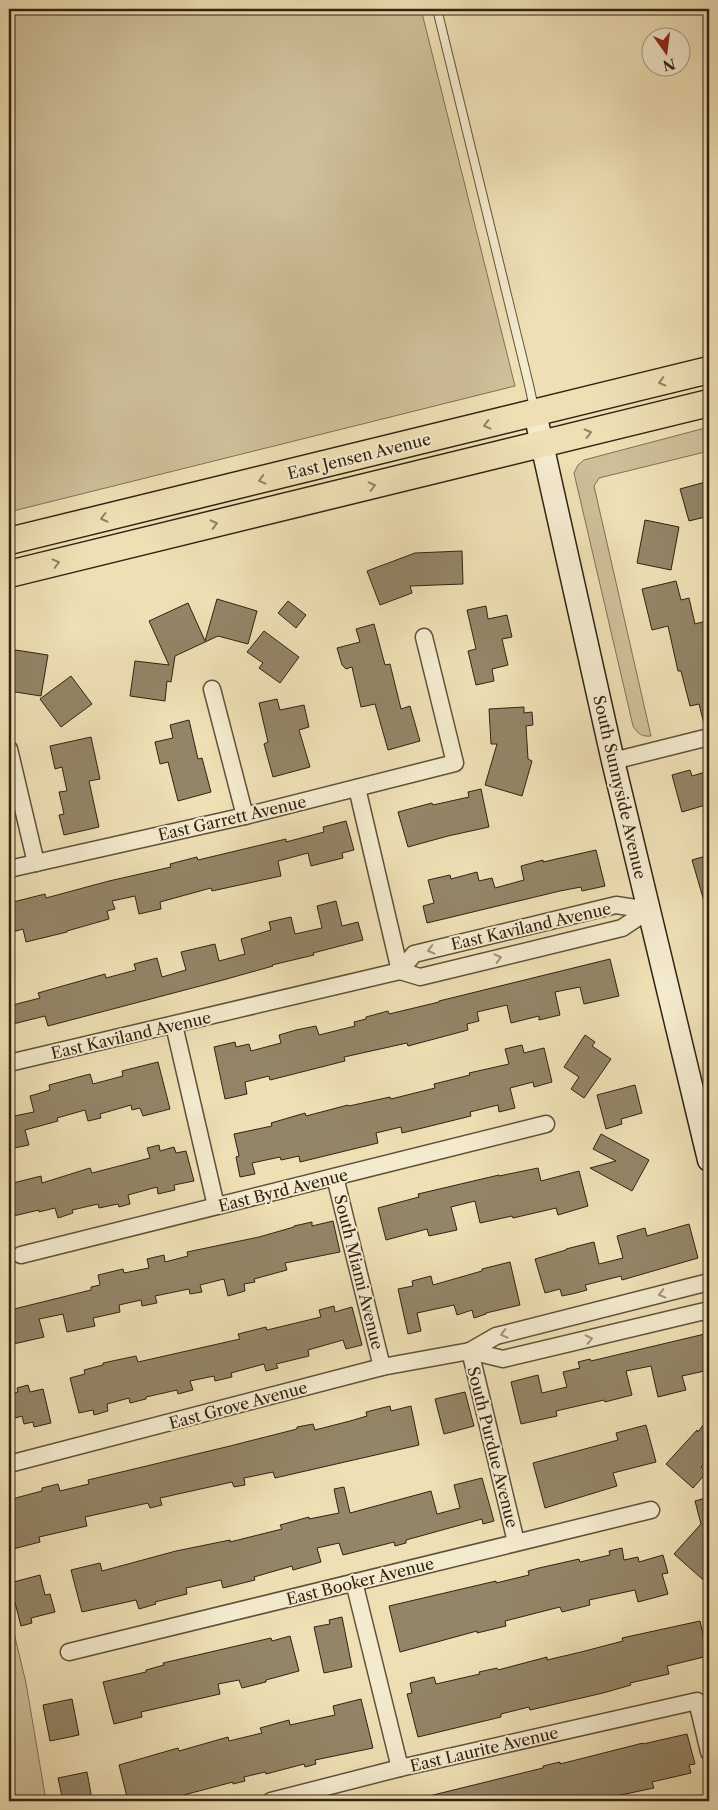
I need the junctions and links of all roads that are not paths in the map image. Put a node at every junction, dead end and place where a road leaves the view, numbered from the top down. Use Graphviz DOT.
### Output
graph roads {
  1 [pos="437,9"];
  2 [pos="709,370"];
  3 [pos="709,403"];
  4 [pos="535,413"];
  5 [pos="540,444"];
  6 [pos="9,542"];
  7 [pos="9,574"];
  8 [pos="424,637"];
  9 [pos="212,689"];
  10 [pos="709,737"];
  11 [pos="9,749"];
  12 [pos="613,761"];
  13 [pos="357,788"];
  14 [pos="244,816"];
  15 [pos="36,863"];
  16 [pos="9,870"];
  17 [pos="649,910"];
  18 [pos="400,971"];
  19 [pos="174,1025"];
  20 [pos="9,1063"];
  21 [pos="703,1112"];
  22 [pos="546,1124"];
  23 [pos="709,1160"];
  24 [pos="335,1177"];
  25 [pos="216,1206"];
  26 [pos="21,1255"];
  27 [pos="709,1282"];
  28 [pos="709,1310"];
  29 [pos="470,1351"];
  30 [pos="382,1367"];
  31 [pos="9,1464"];
  32 [pos="651,1510"];
  33 [pos="516,1542"];
  34 [pos="354,1582"];
  35 [pos="69,1652"];
  36 [pos="709,1752"];
  37 [pos="400,1768"];
  38 [pos="327,1794"];
  39 [pos="271,1801"];
  1 -- 4 [label="lane"];
  2 -- 4 [label="main road, East Jensen Avenue, one-way"];
  5 -- 3 [label="main road, East Jensen Avenue, one-way"];
  4 -- 5 [label="street, South Sunnyside Avenue"];
  4 -- 6 [label="main road, East Jensen Avenue, one-way"];
  7 -- 5 [label="main road, East Jensen Avenue, one-way"];
  5 -- 12 [label="street, South Sunnyside Avenue"];
  8 -- 13 [label="street, East Garrett Avenue"];
  9 -- 14 [label="street"];
  10 -- 12 [label="street"];
  11 -- 15 [label="street"];
  12 -- 17 [label="street, South Sunnyside Avenue"];
  13 -- 14 [label="street, East Garrett Avenue"];
  13 -- 18 [label="street"];
  14 -- 15 [label="street, East Garrett Avenue"];
  15 -- 16 [label="street, East Garrett Avenue"];
  18 -- 17 [label="street, East Kaviland Avenue, one-way"];
  17 -- 18 [label="street, East Kaviland Avenue, one-way"];
  17 -- 21 [label="street, South Sunnyside Avenue"];
  18 -- 19 [label="street, East Kaviland Avenue"];
  19 -- 20 [label="street, East Kaviland Avenue"];
  19 -- 25 [label="street"];
  21 -- 23 [label="street, South Sunnyside Avenue"];
  22 -- 24 [label="street, East Byrd Avenue"];
  24 -- 25 [label="street, East Byrd Avenue"];
  24 -- 30 [label="street, South Miami Avenue"];
  25 -- 26 [label="street, East Byrd Avenue"];
  27 -- 29 [label="street, East Grove Avenue, one-way"];
  29 -- 28 [label="street, East Grove Avenue, one-way"];
  29 -- 30 [label="street, East Grove Avenue"];
  29 -- 33 [label="street, South Purdue Avenue"];
  30 -- 31 [label="street, East Grove Avenue"];
  32 -- 33 [label="street, East Booker Avenue"];
  33 -- 34 [label="street, East Booker Avenue"];
  34 -- 35 [label="street, East Booker Avenue"];
  34 -- 37 [label="street"];
  36 -- 37 [label="street, East Laurite Avenue"];
  37 -- 38 [label="street, East Laurite Avenue"];
  38 -- 39 [label="street, East Laurite Avenue"];
}
